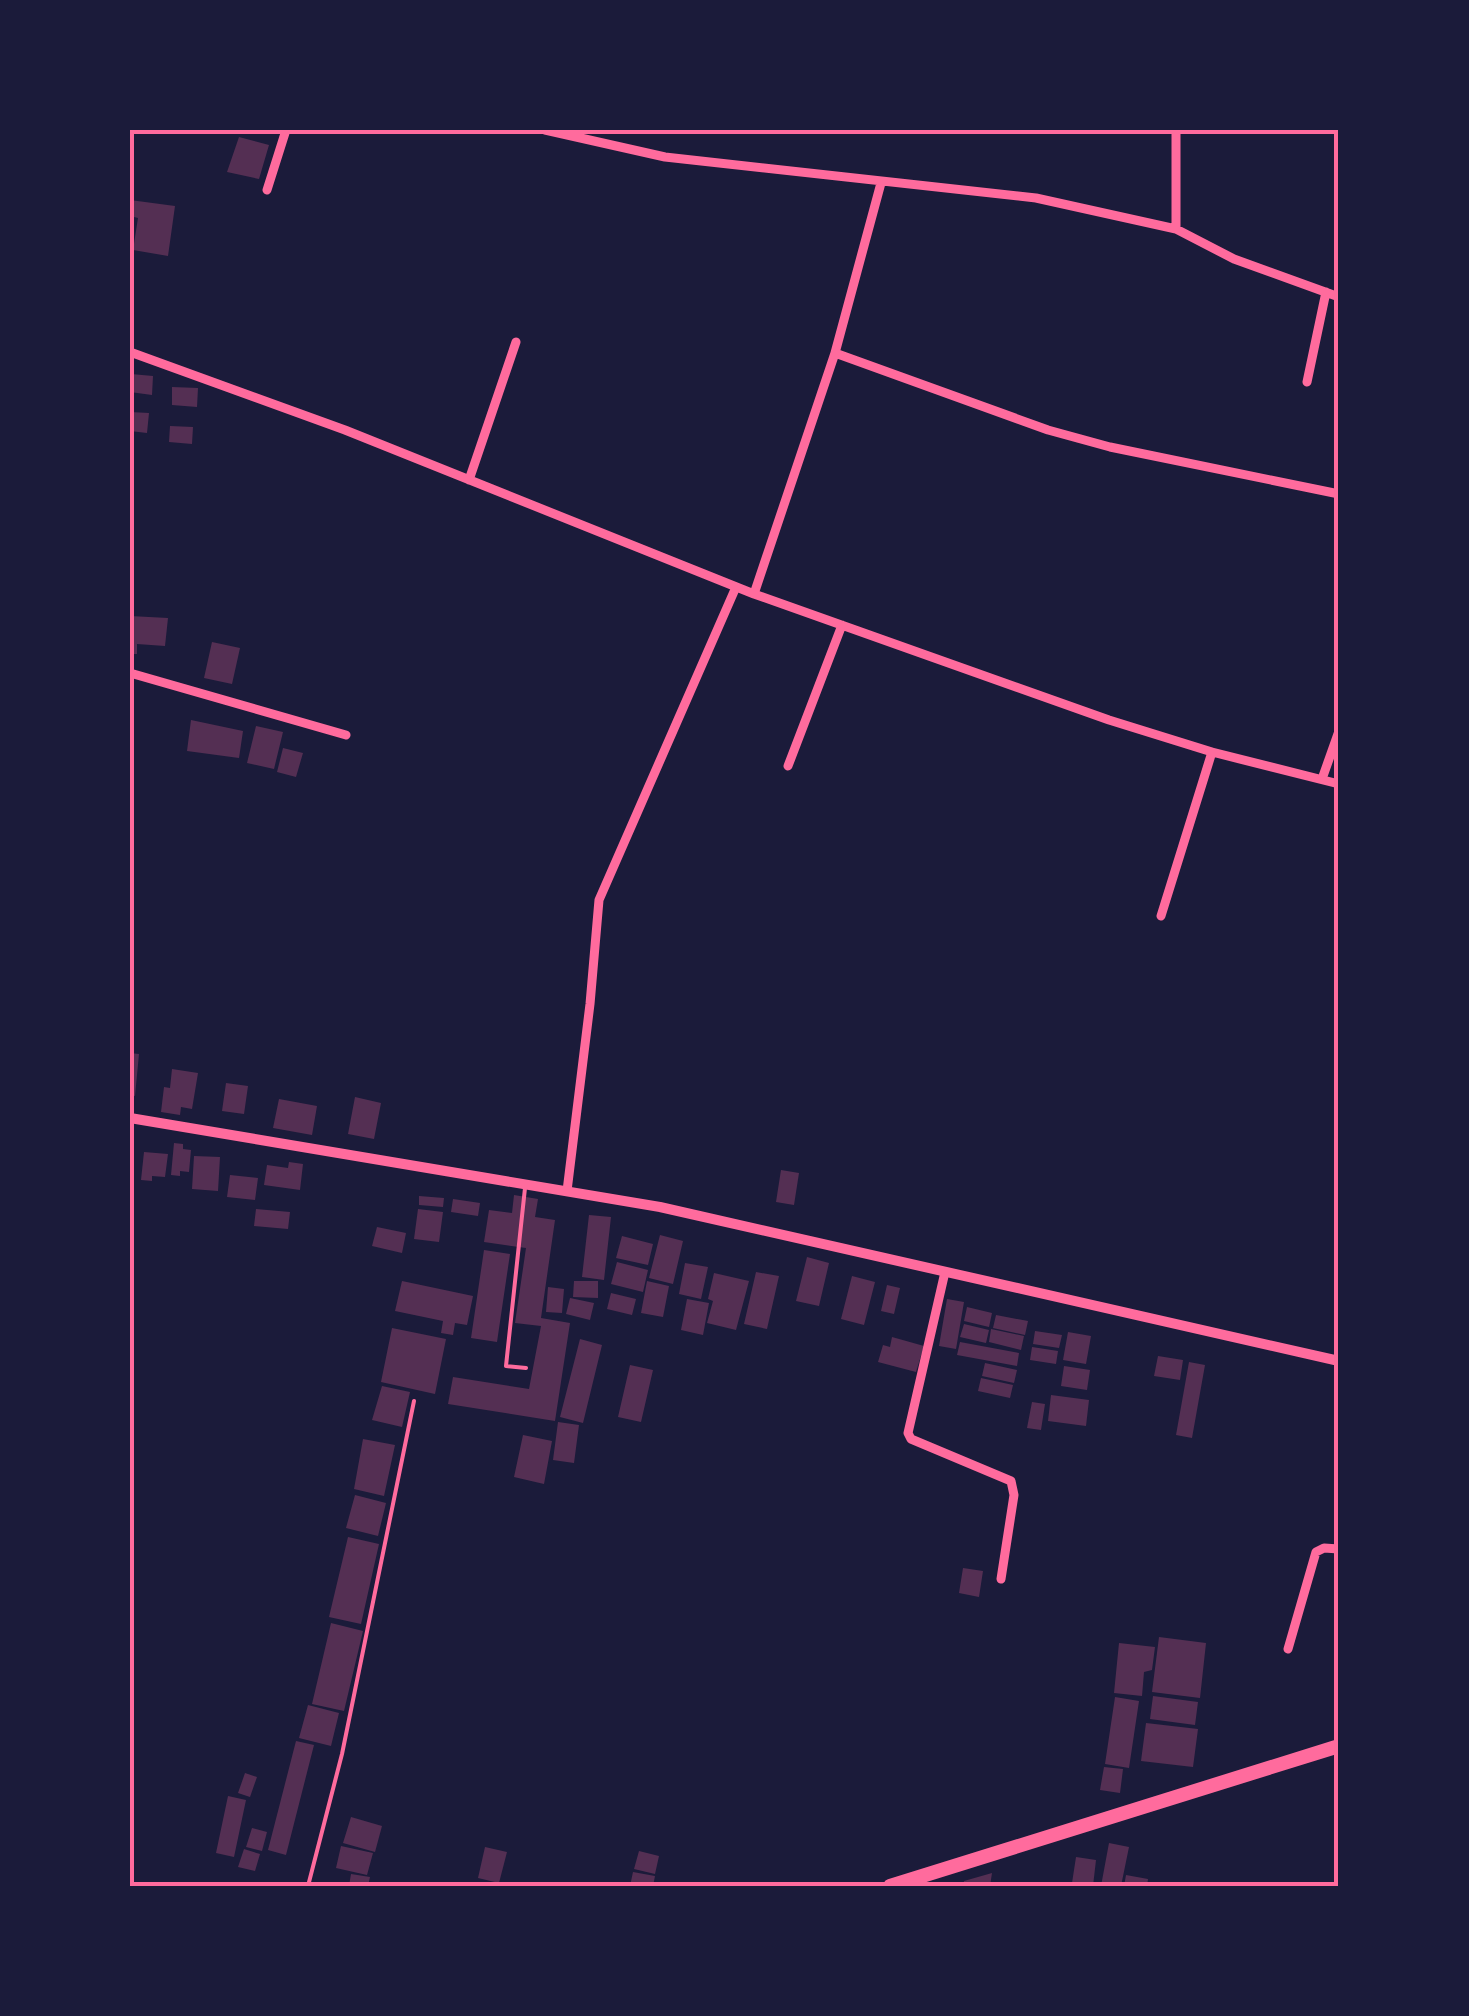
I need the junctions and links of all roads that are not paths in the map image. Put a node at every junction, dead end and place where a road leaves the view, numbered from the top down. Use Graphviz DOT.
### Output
graph roads {
  1 [pos="286,130"];
  2 [pos="545,130"];
  3 [pos="1176,130"];
  4 [pos="881,183"];
  5 [pos="267,190"];
  6 [pos="1176,230"];
  7 [pos="1326,292"];
  8 [pos="1339,296"];
  9 [pos="516,342"];
  10 [pos="130,352"];
  11 [pos="835,353"];
  12 [pos="1307,382"];
  13 [pos="469,480"];
  14 [pos="1339,494"];
  15 [pos="736,587"];
  16 [pos="754,594"];
  17 [pos="842,625"];
  18 [pos="130,673"];
  19 [pos="1339,732"];
  20 [pos="346,736"];
  21 [pos="1212,752"];
  22 [pos="788,766"];
  23 [pos="1322,779"];
  24 [pos="1339,784"];
  25 [pos="1161,916"];
  26 [pos="130,1118"];
  27 [pos="526,1184"];
  28 [pos="567,1191"];
  29 [pos="945,1272"];
  30 [pos="1339,1361"];
  31 [pos="526,1368"];
  32 [pos="414,1401"];
  33 [pos="1339,1549"];
  34 [pos="1001,1579"];
  35 [pos="1288,1649"];
  36 [pos="1339,1746"];
  37 [pos="308,1886"];
  38 [pos="890,1886"];
  1 -- 5 [label="street"];
  2 -- 4 [label="street"];
  3 -- 6 [label="street"];
  4 -- 6 [label="street"];
  4 -- 11 [label="street"];
  6 -- 7 [label="street"];
  7 -- 8 [label="street"];
  7 -- 12 [label="street"];
  9 -- 13 [label="street"];
  10 -- 13 [label="street"];
  11 -- 14 [label="street"];
  11 -- 16 [label="street"];
  13 -- 15 [label="street"];
  15 -- 16 [label="street"];
  15 -- 28 [label="street"];
  16 -- 17 [label="street"];
  17 -- 21 [label="street"];
  17 -- 22 [label="street"];
  18 -- 20 [label="street"];
  19 -- 23 [label="street"];
  21 -- 23 [label="street"];
  21 -- 25 [label="street"];
  23 -- 24 [label="street"];
  26 -- 27 [label="street"];
  27 -- 28 [label="street"];
  27 -- 31 [label="lane"];
  28 -- 29 [label="street"];
  29 -- 30 [label="street"];
  29 -- 34 [label="street"];
  32 -- 37 [label="lane"];
  33 -- 35 [label="street"];
  36 -- 38 [label="highway"];
}
